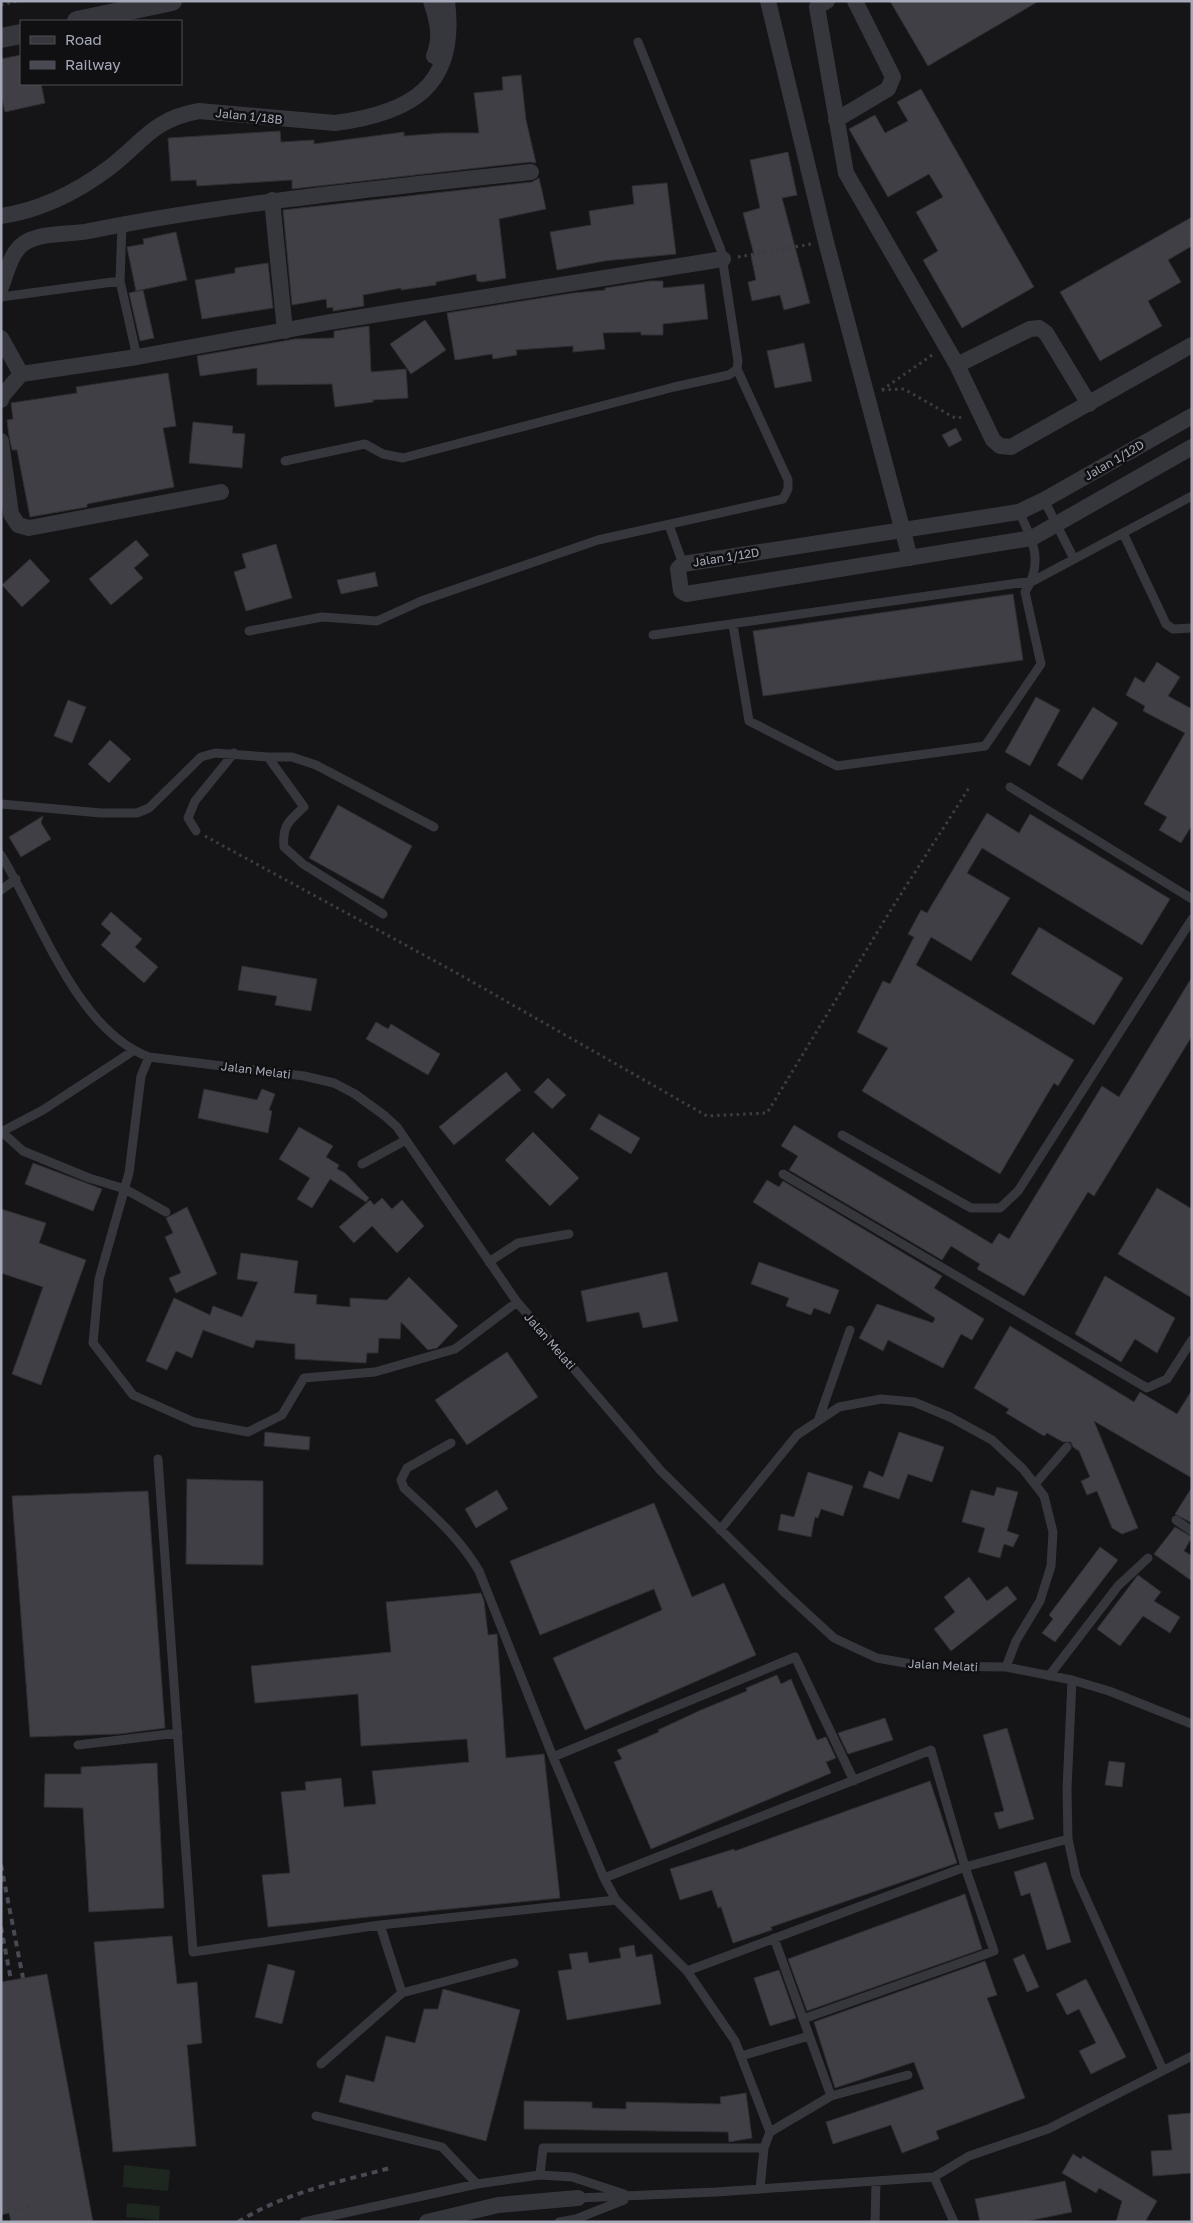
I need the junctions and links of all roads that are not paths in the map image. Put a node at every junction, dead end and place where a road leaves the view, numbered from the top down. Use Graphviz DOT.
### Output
graph roads {
  1 [pos="138,1"];
  2 [pos="172,1"];
  3 [pos="431,1"];
  4 [pos="447,1"];
  5 [pos="768,1"];
  6 [pos="855,1"];
  7 [pos="820,3"];
  8 [pos="84,20"];
  9 [pos="20,34"];
  10 [pos="1,38"];
  11 [pos="638,42"];
  12 [pos="836,120"];
  13 [pos="531,172"];
  14 [pos="272,200"];
  15 [pos="1,206"];
  16 [pos="1,216"];
  17 [pos="122,224"];
  18 [pos="723,259"];
  19 [pos="120,281"];
  20 [pos="1,287"];
  21 [pos="1,297"];
  22 [pos="284,331"];
  23 [pos="1,338"];
  24 [pos="1192,345"];
  25 [pos="137,358"];
  26 [pos="957,365"];
  27 [pos="737,368"];
  28 [pos="21,374"];
  29 [pos="1,400"];
  30 [pos="1089,404"];
  31 [pos="1192,416"];
  32 [pos="1,441"];
  33 [pos="1192,447"];
  34 [pos="285,461"];
  35 [pos="220,492"];
  36 [pos="1192,496"];
  37 [pos="1044,500"];
  38 [pos="1019,512"];
  39 [pos="669,524"];
  40 [pos="1058,524"];
  41 [pos="903,530"];
  42 [pos="1123,533"];
  43 [pos="1032,538"];
  44 [pos="910,558"];
  45 [pos="1074,559"];
  46 [pos="683,564"];
  47 [pos="1033,581"];
  48 [pos="732,625"];
  49 [pos="1192,628"];
  50 [pos="249,631"];
  51 [pos="653,635"];
  52 [pos="234,753"];
  53 [pos="268,757"];
  54 [pos="1010,787"];
  55 [pos="1,804"];
  56 [pos="434,827"];
  57 [pos="196,831"];
  58 [pos="1,855"];
  59 [pos="16,879"];
  60 [pos="1,890"];
  61 [pos="1192,899"];
  62 [pos="383,914"];
  63 [pos="1192,919"];
  64 [pos="133,1051"];
  65 [pos="150,1057"];
  66 [pos="2,1132"];
  67 [pos="842,1135"];
  68 [pos="406,1140"];
  69 [pos="362,1164"];
  70 [pos="783,1174"];
  71 [pos="125,1189"];
  72 [pos="166,1212"];
  73 [pos="568,1234"];
  74 [pos="489,1262"];
  75 [pos="517,1302"];
  76 [pos="850,1330"];
  77 [pos="1192,1340"];
  78 [pos="818,1421"];
  79 [pos="450,1443"];
  80 [pos="1067,1447"];
  81 [pos="158,1459"];
  82 [pos="1035,1484"];
  83 [pos="1176,1520"];
  84 [pos="720,1530"];
  85 [pos="1192,1531"];
  86 [pos="1148,1558"];
  87 [pos="1006,1667"];
  88 [pos="1049,1676"];
  89 [pos="1072,1680"];
  90 [pos="1192,1724"];
  91 [pos="178,1733"];
  92 [pos="78,1745"];
  93 [pos="553,1757"];
  94 [pos="854,1781"];
  95 [pos="1068,1839"];
  96 [pos="965,1866"];
  97 [pos="604,1878"];
  98 [pos="616,1900"];
  99 [pos="380,1924"];
  100 [pos="774,1938"];
  101 [pos="514,1963"];
  102 [pos="686,1971"];
  103 [pos="402,1993"];
  104 [pos="803,2019"];
  105 [pos="809,2036"];
  106 [pos="741,2056"];
  107 [pos="1192,2056"];
  108 [pos="322,2064"];
  109 [pos="1163,2070"];
  110 [pos="908,2075"];
  111 [pos="831,2096"];
  112 [pos="316,2116"];
  113 [pos="770,2132"];
  114 [pos="764,2148"];
  115 [pos="540,2175"];
  116 [pos="934,2177"];
  117 [pos="876,2182"];
  118 [pos="477,2184"];
  119 [pos="760,2189"];
  120 [pos="632,2197"];
  121 [pos="578,2198"];
  122 [pos="304,2222"];
  123 [pos="427,2222"];
  124 [pos="559,2222"];
  125 [pos="875,2222"];
  126 [pos="954,2222"];
  1 -- 8 [label="street"];
  2 -- 8 [label="street"];
  3 -- 15 [label="street, Jalan 1/18B"];
  4 -- 16 [label="street, Jalan 1/18B"];
  5 -- 41 [label="street"];
  6 -- 12 [label="street"];
  7 -- 12 [label="street"];
  9 -- 10 [label="street"];
  11 -- 18 [label="lane"];
  12 -- 26 [label="street"];
  13 -- 14 [label="street"];
  14 -- 17 [label="street"];
  14 -- 22 [label="street"];
  17 -- 19 [label="lane"];
  17 -- 20 [label="street"];
  18 -- 22 [label="street"];
  18 -- 27 [label="lane"];
  19 -- 21 [label="lane"];
  19 -- 25 [label="lane"];
  22 -- 25 [label="street"];
  23 -- 28 [label="street"];
  24 -- 30 [label="street"];
  25 -- 28 [label="street"];
  26 -- 30 [label="street"];
  26 -- 30 [label="street"];
  27 -- 34 [label="lane"];
  27 -- 39 [label="lane"];
  28 -- 29 [label="street"];
  31 -- 37 [label="street, Jalan 1/12D"];
  32 -- 35 [label="street"];
  33 -- 40 [label="street, Jalan 1/12D"];
  36 -- 42 [label="lane"];
  37 -- 38 [label="street, Jalan 1/12D"];
  37 -- 40 [label="lane"];
  38 -- 41 [label="street, Jalan 1/12D"];
  38 -- 43 [label="lane"];
  39 -- 46 [label="lane"];
  39 -- 50 [label="lane"];
  40 -- 43 [label="street, Jalan 1/12D"];
  40 -- 45 [label="lane"];
  41 -- 44 [label="street"];
  41 -- 46 [label="street, Jalan 1/12D"];
  42 -- 45 [label="lane"];
  42 -- 49 [label="lane"];
  43 -- 44 [label="street, Jalan 1/12D"];
  43 -- 47 [label="lane"];
  44 -- 46 [label="street, Jalan 1/12D"];
  45 -- 47 [label="lane"];
  47 -- 48 [label="lane"];
  47 -- 48 [label="lane"];
  48 -- 51 [label="lane"];
  52 -- 53 [label="lane"];
  52 -- 55 [label="lane"];
  52 -- 57 [label="lane"];
  53 -- 56 [label="lane"];
  53 -- 62 [label="lane"];
  54 -- 61 [label="lane"];
  58 -- 59 [label="lane, Jalan Melati"];
  59 -- 60 [label="lane"];
  59 -- 64 [label="lane, Jalan Melati"];
  63 -- 67 [label="lane"];
  64 -- 65 [label="lane, Jalan Melati"];
  64 -- 66 [label="lane"];
  65 -- 68 [label="lane, Jalan Melati"];
  65 -- 71 [label="lane"];
  66 -- 71 [label="lane"];
  68 -- 69 [label="lane"];
  68 -- 74 [label="lane, Jalan Melati"];
  70 -- 77 [label="lane"];
  71 -- 72 [label="lane"];
  71 -- 75 [label="lane"];
  73 -- 74 [label="lane"];
  74 -- 75 [label="lane, Jalan Melati"];
  75 -- 84 [label="lane, Jalan Melati"];
  76 -- 78 [label="lane"];
  78 -- 82 [label="lane"];
  78 -- 84 [label="lane"];
  79 -- 93 [label="lane"];
  80 -- 82 [label="lane"];
  81 -- 91 [label="lane"];
  82 -- 87 [label="lane"];
  83 -- 85 [label="lane"];
  84 -- 87 [label="lane, Jalan Melati"];
  86 -- 88 [label="lane"];
  87 -- 88 [label="lane, Jalan Melati"];
  88 -- 89 [label="lane, Jalan Melati"];
  89 -- 90 [label="lane, Jalan Melati"];
  89 -- 95 [label="lane"];
  91 -- 92 [label="lane"];
  91 -- 99 [label="lane"];
  93 -- 94 [label="lane"];
  93 -- 97 [label="lane"];
  94 -- 96 [label="lane"];
  94 -- 97 [label="lane"];
  95 -- 96 [label="lane"];
  95 -- 109 [label="lane"];
  96 -- 100 [label="lane"];
  96 -- 104 [label="lane"];
  97 -- 98 [label="lane"];
  98 -- 99 [label="lane"];
  98 -- 102 [label="lane"];
  99 -- 103 [label="lane"];
  100 -- 102 [label="lane"];
  100 -- 104 [label="lane"];
  101 -- 103 [label="lane"];
  102 -- 106 [label="lane"];
  103 -- 108 [label="lane"];
  104 -- 105 [label="lane"];
  105 -- 106 [label="lane"];
  105 -- 111 [label="lane"];
  106 -- 113 [label="lane"];
  107 -- 109 [label="lane"];
  109 -- 116 [label="lane"];
  110 -- 111 [label="lane"];
  111 -- 113 [label="lane"];
  112 -- 118 [label="lane"];
  113 -- 114 [label="lane"];
  114 -- 115 [label="lane"];
  114 -- 119 [label="lane"];
  115 -- 118 [label="lane"];
  115 -- 120 [label="lane"];
  116 -- 117 [label="lane"];
  116 -- 126 [label="lane"];
  117 -- 119 [label="lane"];
  117 -- 125 [label="lane"];
  118 -- 122 [label="lane"];
  119 -- 120 [label="lane"];
  120 -- 121 [label="lane"];
  120 -- 124 [label="lane"];
  121 -- 123 [label="street"];
}
